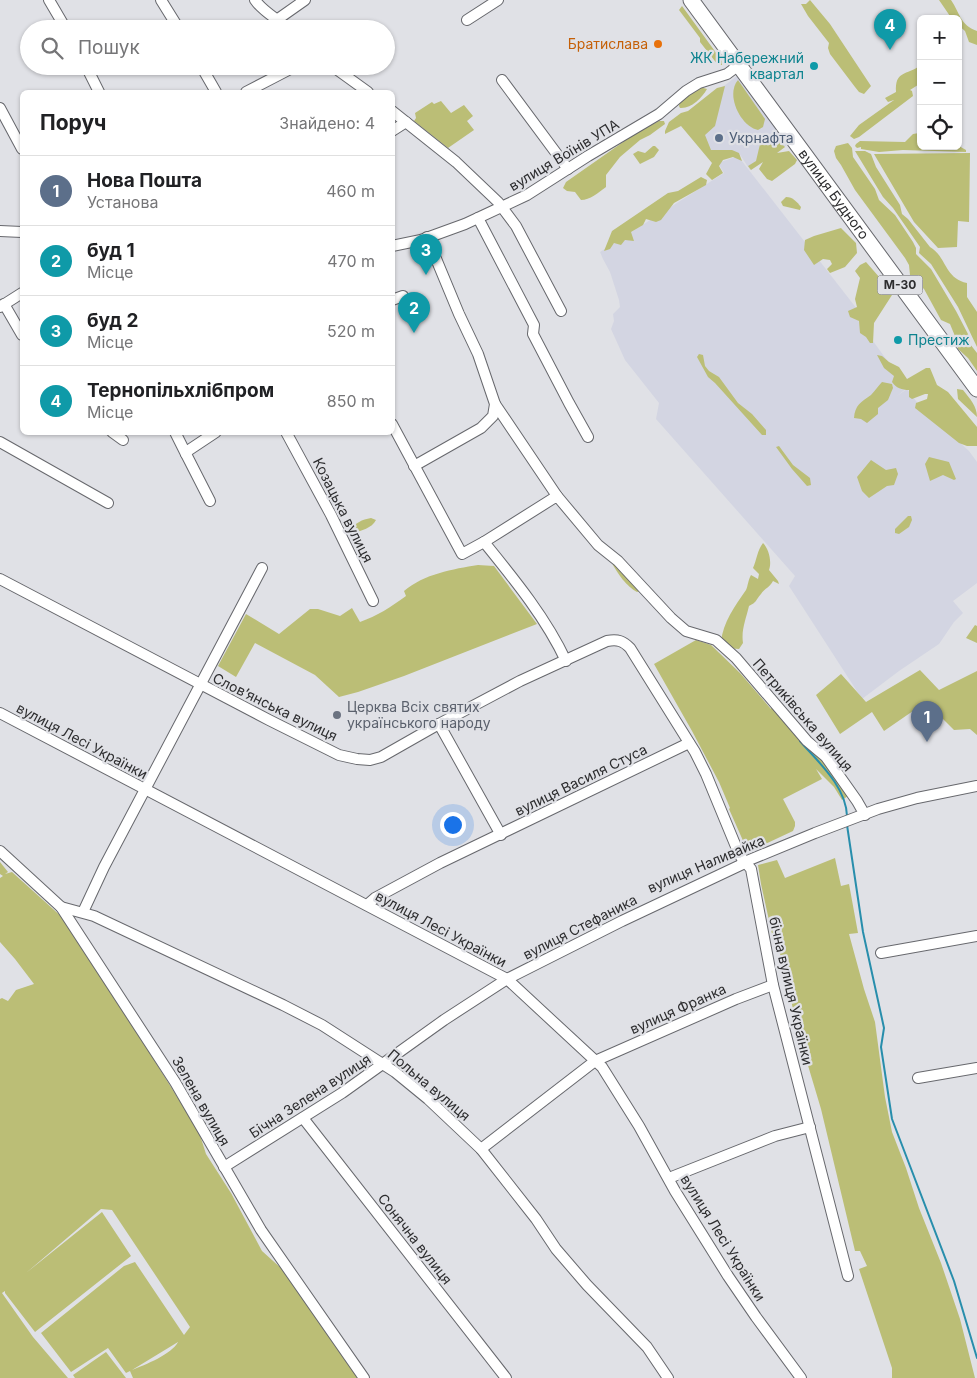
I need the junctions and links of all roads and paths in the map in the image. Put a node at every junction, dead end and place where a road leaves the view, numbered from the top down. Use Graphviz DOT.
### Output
graph roads {
  1 [pos="49,0"];
  2 [pos="162,0"];
  3 [pos="255,0"];
  4 [pos="306,0"];
  5 [pos="498,0"];
  6 [pos="691,0"];
  7 [pos="278,19"];
  8 [pos="61,20"];
  9 [pos="174,20"];
  10 [pos="467,20"];
  11 [pos="739,65"];
  12 [pos="90,75"];
  13 [pos="206,75"];
  14 [pos="279,75"];
  15 [pos="344,75"];
  16 [pos="502,80"];
  17 [pos="98,90"];
  18 [pos="215,90"];
  19 [pos="250,90"];
  20 [pos="365,90"];
  21 [pos="0,108"];
  22 [pos="395,113"];
  23 [pos="406,122"];
  24 [pos="395,129"];
  25 [pos="20,145"];
  26 [pos="568,169"];
  27 [pos="501,207"];
  28 [pos="478,218"];
  29 [pos="0,231"];
  30 [pos="20,232"];
  31 [pos="427,238"];
  32 [pos="395,245"];
  33 [pos="20,294"];
  34 [pos="403,296"];
  35 [pos="395,299"];
  36 [pos="2,306"];
  37 [pos="561,312"];
  38 [pos="20,332"];
  39 [pos="977,389"];
  40 [pos="495,404"];
  41 [pos="395,430"];
  42 [pos="116,435"];
  43 [pos="176,435"];
  44 [pos="212,435"];
  45 [pos="288,435"];
  46 [pos="588,437"];
  47 [pos="123,440"];
  48 [pos="0,442"];
  49 [pos="186,454"];
  50 [pos="414,466"];
  51 [pos="557,496"];
  52 [pos="210,501"];
  53 [pos="108,503"];
  54 [pos="484,542"];
  55 [pos="262,568"];
  56 [pos="0,579"];
  57 [pos="373,601"];
  58 [pos="566,661"];
  59 [pos="200,686"];
  60 [pos="0,713"];
  61 [pos="439,724"];
  62 [pos="689,742"];
  63 [pos="977,786"];
  64 [pos="146,790"];
  65 [pos="865,815"];
  66 [pos="501,835"];
  67 [pos="0,852"];
  68 [pos="746,862"];
  69 [pos="367,905"];
  70 [pos="62,907"];
  71 [pos="83,912"];
  72 [pos="977,936"];
  73 [pos="881,953"];
  74 [pos="507,979"];
  75 [pos="773,985"];
  76 [pos="595,1061"];
  77 [pos="385,1064"];
  78 [pos="977,1068"];
  79 [pos="918,1078"];
  80 [pos="303,1118"];
  81 [pos="810,1127"];
  82 [pos="481,1149"];
  83 [pos="224,1168"];
  84 [pos="669,1178"];
  85 [pos="848,1276"];
  86 [pos="364,1378"];
  87 [pos="506,1378"];
  88 [pos="668,1378"];
  89 [pos="801,1378"];
  1 -- 8 [label="street"];
  2 -- 9 [label="street"];
  3 -- 7 [label="street"];
  4 -- 7 [label="street"];
  5 -- 10 [label="street"];
  6 -- 11 [label="highway, вулиця Будного / М-30"];
  11 -- 26 [label="street, вулиця Воїнів УПА"];
  11 -- 39 [label="highway, вулиця Будного / М-30"];
  12 -- 17 [label="street"];
  13 -- 18 [label="street"];
  14 -- 19 [label="street"];
  15 -- 20 [label="street"];
  16 -- 26 [label="street"];
  21 -- 25 [label="street"];
  22 -- 23 [label="street"];
  23 -- 24 [label="street"];
  23 -- 27 [label="street"];
  26 -- 27 [label="street, вулиця Воїнів УПА"];
  27 -- 28 [label="street, вулиця Воїнів УПА"];
  27 -- 37 [label="street"];
  28 -- 31 [label="street, вулиця Воїнів УПА"];
  28 -- 46 [label="street"];
  29 -- 30 [label="street"];
  31 -- 32 [label="street, вулиця Воїнів УПА"];
  31 -- 40 [label="street, Петриківська вулиця"];
  33 -- 36 [label="street"];
  34 -- 35 [label="street"];
  36 -- 38 [label="street"];
  40 -- 50 [label="street"];
  40 -- 51 [label="street, Петриківська вулиця"];
  41 -- 50 [label="street"];
  42 -- 47 [label="street"];
  43 -- 49 [label="street"];
  44 -- 49 [label="street"];
  45 -- 57 [label="street, Козацька вулиця"];
  48 -- 53 [label="street"];
  49 -- 52 [label="street"];
  50 -- 54 [label="street"];
  51 -- 54 [label="street"];
  51 -- 65 [label="street, Петриківська вулиця"];
  54 -- 58 [label="street"];
  55 -- 59 [label="street"];
  56 -- 59 [label="street, Словʼянська вулиця"];
  58 -- 61 [label="street, Словʼянська вулиця"];
  58 -- 62 [label="street, Словʼянська вулиця"];
  59 -- 61 [label="street, Словʼянська вулиця"];
  59 -- 64 [label="street"];
  60 -- 64 [label="street, вулиця Лесі Українки"];
  61 -- 66 [label="street"];
  62 -- 66 [label="street, вулиця Василя Стуса"];
  62 -- 68 [label="street"];
  63 -- 65 [label="street, вулиця Наливайка"];
  64 -- 69 [label="street, вулиця Лесі Українки"];
  64 -- 71 [label="street"];
  65 -- 68 [label="street, вулиця Наливайка"];
  66 -- 69 [label="street, вулиця Василя Стуса"];
  67 -- 70 [label="street, Зелена вулиця"];
  68 -- 74 [label="street, вулиця Стефаника"];
  68 -- 75 [label="street, бічна вулиця Українки"];
  69 -- 74 [label="street, вулиця Лесі Українки"];
  70 -- 71 [label="street, Польна вулиця"];
  70 -- 83 [label="street, Зелена вулиця"];
  71 -- 77 [label="street, Польна вулиця"];
  72 -- 73 [label="street"];
  74 -- 76 [label="street, вулиця Лесі Українки"];
  74 -- 77 [label="street, вулиця Стефаника"];
  75 -- 76 [label="street, вулиця Франка"];
  75 -- 81 [label="street, бічна вулиця Українки"];
  76 -- 82 [label="street, вулиця Франка"];
  76 -- 84 [label="street, вулиця Лесі Українки"];
  77 -- 80 [label="street, Бічна Зелена вулиця"];
  77 -- 82 [label="street, Польна вулиця"];
  78 -- 79 [label="street"];
  80 -- 83 [label="street, Бічна Зелена вулиця"];
  80 -- 87 [label="street, Сонячна вулиця"];
  81 -- 84 [label="street"];
  81 -- 85 [label="street, бічна вулиця Українки"];
  82 -- 88 [label="street, Польна вулиця"];
  83 -- 86 [label="street, Зелена вулиця"];
  84 -- 89 [label="street, вулиця Лесі Українки"];
}
